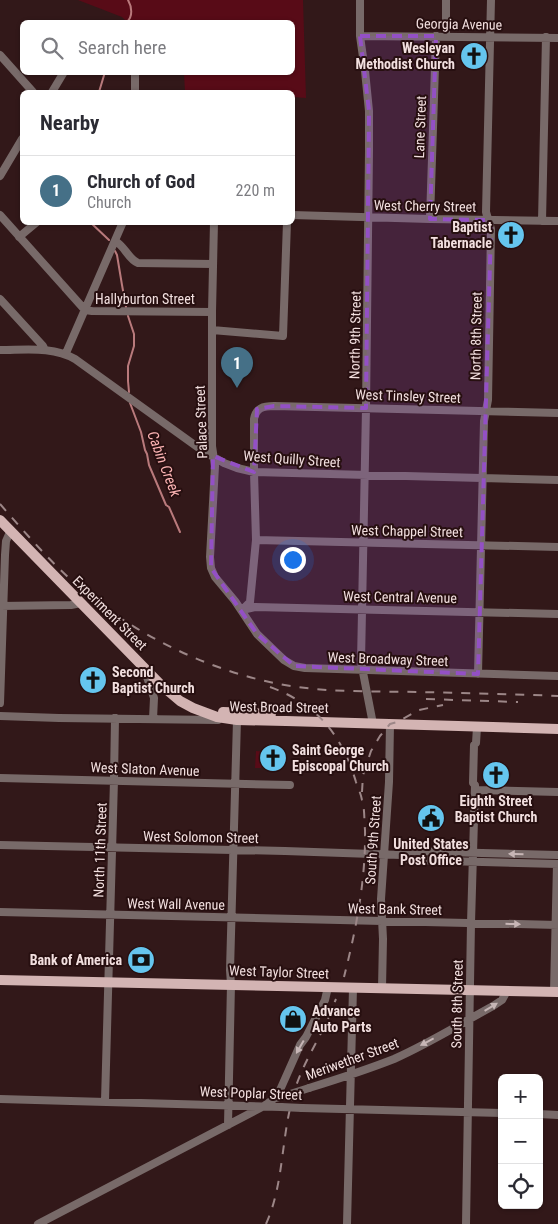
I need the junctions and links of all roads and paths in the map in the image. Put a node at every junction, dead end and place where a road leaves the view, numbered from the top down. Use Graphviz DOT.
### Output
graph roads {
  1 [pos="360,0"];
  2 [pos="446,0"];
  3 [pos="491,0"];
  4 [pos="360,36"];
  5 [pos="436,36"];
  6 [pos="446,36"];
  7 [pos="490,37"];
  8 [pos="546,38"];
  9 [pos="558,38"];
  10 [pos="0,55"];
  11 [pos="62,75"];
  12 [pos="135,75"];
  13 [pos="31,90"];
  14 [pos="53,90"];
  15 [pos="135,90"];
  16 [pos="20,141"];
  17 [pos="0,176"];
  18 [pos="0,215"];
  19 [pos="295,215"];
  20 [pos="369,218"];
  21 [pos="430,219"];
  22 [pos="488,220"];
  23 [pos="542,221"];
  24 [pos="558,221"];
  25 [pos="34,225"];
  26 [pos="122,225"];
  27 [pos="214,225"];
  28 [pos="287,225"];
  29 [pos="19,238"];
  30 [pos="115,241"];
  31 [pos="213,264"];
  32 [pos="0,299"];
  33 [pos="85,310"];
  34 [pos="212,312"];
  35 [pos="212,330"];
  36 [pos="0,350"];
  37 [pos="45,350"];
  38 [pos="66,353"];
  39 [pos="366,408"];
  40 [pos="485,411"];
  41 [pos="558,412"];
  42 [pos="213,456"];
  43 [pos="254,472"];
  44 [pos="365,476"];
  45 [pos="483,478"];
  46 [pos="558,480"];
  47 [pos="0,520"];
  48 [pos="10,532"];
  49 [pos="256,540"];
  50 [pos="364,542"];
  51 [pos="481,544"];
  52 [pos="558,547"];
  53 [pos="3,555"];
  54 [pos="81,603"];
  55 [pos="2,606"];
  56 [pos="362,609"];
  57 [pos="242,610"];
  58 [pos="479,612"];
  59 [pos="558,614"];
  60 [pos="142,664"];
  61 [pos="362,671"];
  62 [pos="478,674"];
  63 [pos="558,676"];
  64 [pos="160,684"];
  65 [pos="154,698"];
  66 [pos="0,703"];
  67 [pos="202,712"];
  68 [pos="0,716"];
  69 [pos="115,718"];
  70 [pos="153,718"];
  71 [pos="238,720"];
  72 [pos="319,722"];
  73 [pos="373,724"];
  74 [pos="390,724"];
  75 [pos="476,727"];
  76 [pos="558,729"];
  77 [pos="0,778"];
  78 [pos="114,780"];
  79 [pos="236,784"];
  80 [pos="290,785"];
  81 [pos="475,788"];
  82 [pos="558,792"];
  83 [pos="0,846"];
  84 [pos="112,848"];
  85 [pos="234,850"];
  86 [pos="473,852"];
  87 [pos="384,854"];
  88 [pos="400,855"];
  89 [pos="558,855"];
  90 [pos="473,862"];
  91 [pos="558,864"];
  92 [pos="0,912"];
  93 [pos="110,915"];
  94 [pos="232,918"];
  95 [pos="382,921"];
  96 [pos="471,923"];
  97 [pos="557,925"];
  98 [pos="0,980"];
  99 [pos="109,982"];
  100 [pos="231,984"];
  101 [pos="328,987"];
  102 [pos="354,988"];
  103 [pos="382,988"];
  104 [pos="470,989"];
  105 [pos="508,991"];
  106 [pos="556,992"];
  107 [pos="469,1019"];
  108 [pos="352,1074"];
  109 [pos="280,1097"];
  110 [pos="0,1099"];
  111 [pos="105,1101"];
  112 [pos="228,1105"];
  113 [pos="264,1106"];
  114 [pos="350,1109"];
  115 [pos="468,1112"];
  116 [pos="498,1113"];
  117 [pos="543,1114"];
  118 [pos="558,1115"];
  119 [pos="228,1125"];
  120 [pos="38,1224"];
  121 [pos="348,1224"];
  122 [pos="466,1224"];
  1 -- 4 [label="street, North 9th Street"];
  2 -- 6 [label="street"];
  3 -- 7 [label="street, North 8th Street"];
  4 -- 5 [label="street, Georgia Avenue"];
  4 -- 20 [label="street, North 9th Street"];
  5 -- 6 [label="street, Georgia Avenue"];
  5 -- 21 [label="street, Lane Street"];
  6 -- 7 [label="street, Georgia Avenue"];
  7 -- 8 [label="street, Georgia Avenue"];
  7 -- 22 [label="street, North 8th Street"];
  8 -- 9 [label="street, Georgia Avenue"];
  8 -- 23 [label="street"];
  10 -- 13 [label="street"];
  11 -- 14 [label="street"];
  12 -- 15 [label="street"];
  16 -- 17 [label="street"];
  18 -- 29 [label="street, Hallyburton Street"];
  19 -- 20 [label="street, West Cherry Street"];
  20 -- 21 [label="street, West Cherry Street"];
  20 -- 39 [label="street, North 9th Street"];
  21 -- 22 [label="street, West Cherry Street"];
  22 -- 23 [label="street, West Cherry Street"];
  22 -- 40 [label="street, North 8th Street"];
  23 -- 24 [label="street, West Cherry Street"];
  25 -- 29 [label="street"];
  26 -- 30 [label="street"];
  27 -- 31 [label="street, Palace Street"];
  28 -- 35 [label="street"];
  29 -- 33 [label="street, Hallyburton Street"];
  30 -- 31 [label="street"];
  30 -- 33 [label="street"];
  31 -- 34 [label="street, Palace Street"];
  32 -- 37 [label="street"];
  33 -- 34 [label="street, Hallyburton Street"];
  33 -- 38 [label="street"];
  34 -- 35 [label="street, Palace Street"];
  35 -- 42 [label="street, Palace Street"];
  36 -- 37 [label="street, West Quilly Street"];
  37 -- 38 [label="street, West Quilly Street"];
  38 -- 42 [label="street, West Quilly Street"];
  39 -- 40 [label="street, West Tinsley Street"];
  39 -- 43 [label="street, West Tinsley Street"];
  39 -- 44 [label="street, North 9th Street"];
  40 -- 41 [label="street, West Tinsley Street"];
  40 -- 45 [label="street, North 8th Street"];
  42 -- 43 [label="street, West Quilly Street"];
  42 -- 57 [label="street, Palace Street"];
  43 -- 44 [label="street, West Quilly Street"];
  43 -- 49 [label="street"];
  44 -- 45 [label="street, West Quilly Street"];
  44 -- 50 [label="street, North 9th Street"];
  45 -- 46 [label="street, West Quilly Street"];
  45 -- 51 [label="street, North 8th Street"];
  47 -- 48 [label="main road, Experiment Street"];
  48 -- 53 [label="street"];
  48 -- 54 [label="main road, Experiment Street"];
  49 -- 50 [label="street, West Chappel Street"];
  49 -- 57 [label="street"];
  50 -- 51 [label="street, West Chappel Street"];
  50 -- 56 [label="street, North 9th Street"];
  51 -- 52 [label="street, West Chappel Street"];
  51 -- 58 [label="street, North 8th Street"];
  53 -- 55 [label="street"];
  54 -- 55 [label="street"];
  54 -- 60 [label="main road, Experiment Street"];
  55 -- 66 [label="street"];
  56 -- 57 [label="street, West Central Avenue"];
  56 -- 58 [label="street, West Central Avenue"];
  56 -- 61 [label="street, North 9th Street"];
  57 -- 61 [label="street, West Broadway Street"];
  58 -- 59 [label="street, West Central Avenue"];
  58 -- 62 [label="street, North 8th Street"];
  60 -- 64 [label="main road, Experiment Street"];
  60 -- 65 [label="street"];
  61 -- 62 [label="street, West Broadway Street"];
  61 -- 73 [label="street"];
  62 -- 63 [label="street, West Broadway Street"];
  64 -- 65 [label="street"];
  64 -- 67 [label="main road, Experiment Street"];
  65 -- 70 [label="street"];
  67 -- 71 [label="main road, Experiment Street"];
  67 -- 72 [label="main road"];
  68 -- 69 [label="street, West Broad Street"];
  69 -- 70 [label="street, West Broad Street"];
  69 -- 78 [label="street, North 11th Street"];
  70 -- 71 [label="street, West Broad Street"];
  71 -- 72 [label="main road, West Broad Street"];
  71 -- 79 [label="street"];
  72 -- 73 [label="main road, West Broad Street"];
  73 -- 74 [label="main road, West Broad Street"];
  74 -- 75 [label="main road, West Broad Street"];
  74 -- 87 [label="street, South 9th Street"];
  75 -- 76 [label="main road, West Broad Street"];
  75 -- 81 [label="street, South 8th Street"];
  77 -- 78 [label="street, West Slaton Avenue"];
  78 -- 79 [label="street, West Slaton Avenue"];
  78 -- 84 [label="street, North 11th Street"];
  79 -- 80 [label="street, West Slaton Avenue"];
  79 -- 85 [label="street"];
  81 -- 82 [label="street"];
  81 -- 86 [label="street, South 8th Street"];
  83 -- 84 [label="street, West Solomon Street"];
  84 -- 85 [label="street, West Solomon Street"];
  84 -- 93 [label="street, North 11th Street"];
  85 -- 87 [label="street, West Solomon Street"];
  85 -- 94 [label="street"];
  86 -- 88 [label="street, West Solomon Street"];
  89 -- 86 [label="street, West Solomon Street, one-way"];
  86 -- 90 [label="street, South 8th Street"];
  87 -- 88 [label="street, West Solomon Street"];
  87 -- 95 [label="street, South 9th Street"];
  88 -- 90 [label="street, West Solomon Street"];
  90 -- 91 [label="street, West Solomon Street"];
  90 -- 96 [label="street, South 8th Street"];
  91 -- 97 [label="street"];
  92 -- 93 [label="street, West Wall Avenue"];
  93 -- 94 [label="street, West Wall Avenue"];
  93 -- 99 [label="street, North 11th Street"];
  94 -- 95 [label="street, West Bank Street"];
  94 -- 100 [label="street"];
  95 -- 96 [label="street, West Bank Street"];
  95 -- 103 [label="street, South 9th Street"];
  96 -- 97 [label="street, West Bank Street, one-way"];
  96 -- 104 [label="street, South 8th Street"];
  97 -- 106 [label="street"];
  98 -- 99 [label="main road, West Taylor Street"];
  99 -- 100 [label="main road, West Taylor Street"];
  99 -- 111 [label="street, North 11th Street"];
  100 -- 101 [label="main road, West Taylor Street"];
  100 -- 112 [label="street"];
  101 -- 102 [label="main road, West Taylor Street"];
  101 -- 109 [label="street, one-way"];
  102 -- 103 [label="main road, West Taylor Street"];
  102 -- 108 [label="street"];
  103 -- 104 [label="main road, West Taylor Street"];
  104 -- 105 [label="main road, West Taylor Street"];
  104 -- 107 [label="street, South 8th Street"];
  105 -- 106 [label="main road, West Taylor Street"];
  107 -- 105 [label="street, Meriwether Street, one-way"];
  107 -- 108 [label="street, Meriwether Street, one-way"];
  107 -- 115 [label="street, South 8th Street"];
  108 -- 109 [label="street, Meriwether Street, bridge"];
  108 -- 114 [label="street"];
  109 -- 113 [label="street, Meriwether Street"];
  110 -- 111 [label="street, West Poplar Street"];
  111 -- 112 [label="street, West Poplar Street"];
  112 -- 113 [label="street, West Poplar Street"];
  112 -- 119 [label="street"];
  113 -- 114 [label="street, West Poplar Street, bridge"];
  113 -- 119 [label="street, Meriwether Street"];
  114 -- 115 [label="street, West Poplar Street"];
  114 -- 121 [label="street"];
  115 -- 116 [label="street, West Poplar Street"];
  115 -- 122 [label="street, South 8th Street"];
  117 -- 118 [label="street"];
  119 -- 120 [label="street, Meriwether Street"];
}
